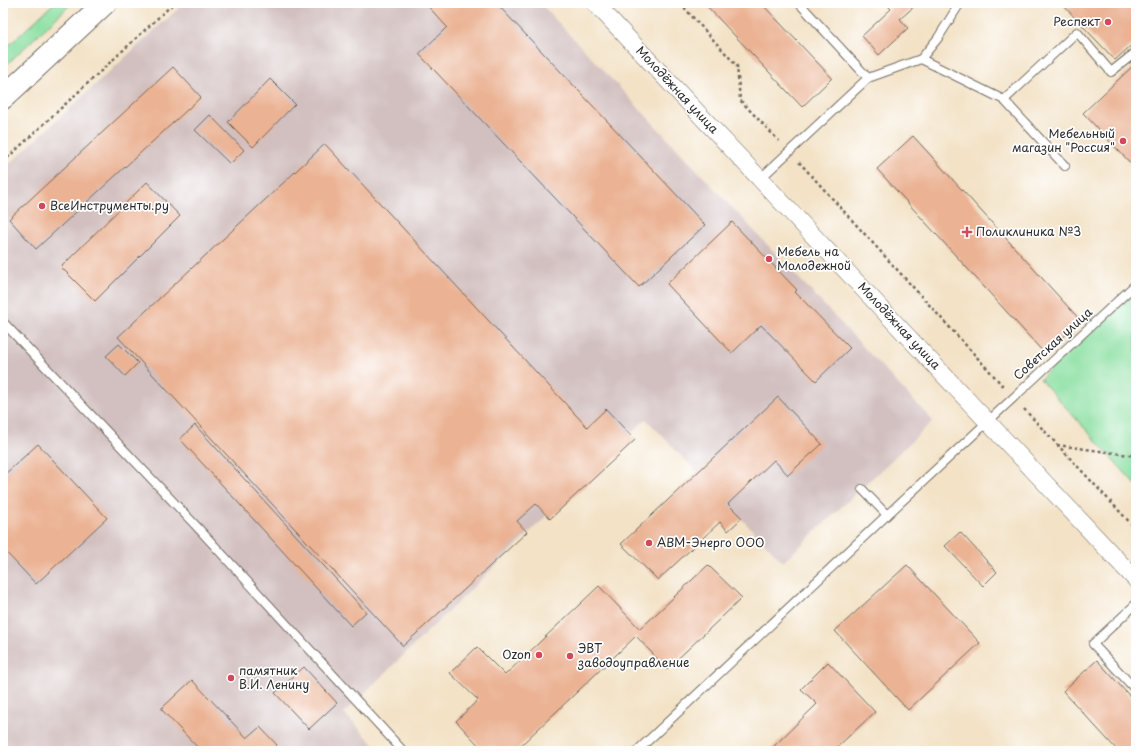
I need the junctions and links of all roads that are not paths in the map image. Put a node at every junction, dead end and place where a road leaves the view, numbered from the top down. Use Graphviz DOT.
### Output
graph roads {
  1 [pos="105,3"];
  2 [pos="595,3"];
  3 [pos="799,3"];
  4 [pos="960,3"];
  5 [pos="1136,52"];
  6 [pos="921,59"];
  7 [pos="868,78"];
  8 [pos="3,98"];
  9 [pos="1004,100"];
  10 [pos="1065,166"];
  11 [pos="760,178"];
  12 [pos="1136,284"];
  13 [pos="3,322"];
  14 [pos="987,421"];
  15 [pos="862,489"];
  16 [pos="887,514"];
  17 [pos="1136,580"];
  18 [pos="1136,604"];
  19 [pos="1136,690"];
  20 [pos="403,751"];
  21 [pos="637,751"];
  1 -- 8 [label="street"];
  2 -- 11 [label="street, Молодёжная улица"];
  3 -- 7 [label="lane"];
  4 -- 6 [label="lane"];
  5 -- 9 [label="lane"];
  6 -- 7 [label="lane"];
  6 -- 9 [label="lane"];
  7 -- 11 [label="lane"];
  9 -- 10 [label="lane"];
  11 -- 14 [label="street, Молодёжная улица"];
  12 -- 14 [label="lane, Советская улица"];
  13 -- 20 [label="lane"];
  14 -- 16 [label="lane, Советская улица"];
  14 -- 17 [label="street, Молодёжная улица"];
  15 -- 16 [label="lane"];
  16 -- 21 [label="lane, Советская улица"];
  18 -- 19 [label="lane"];
}
